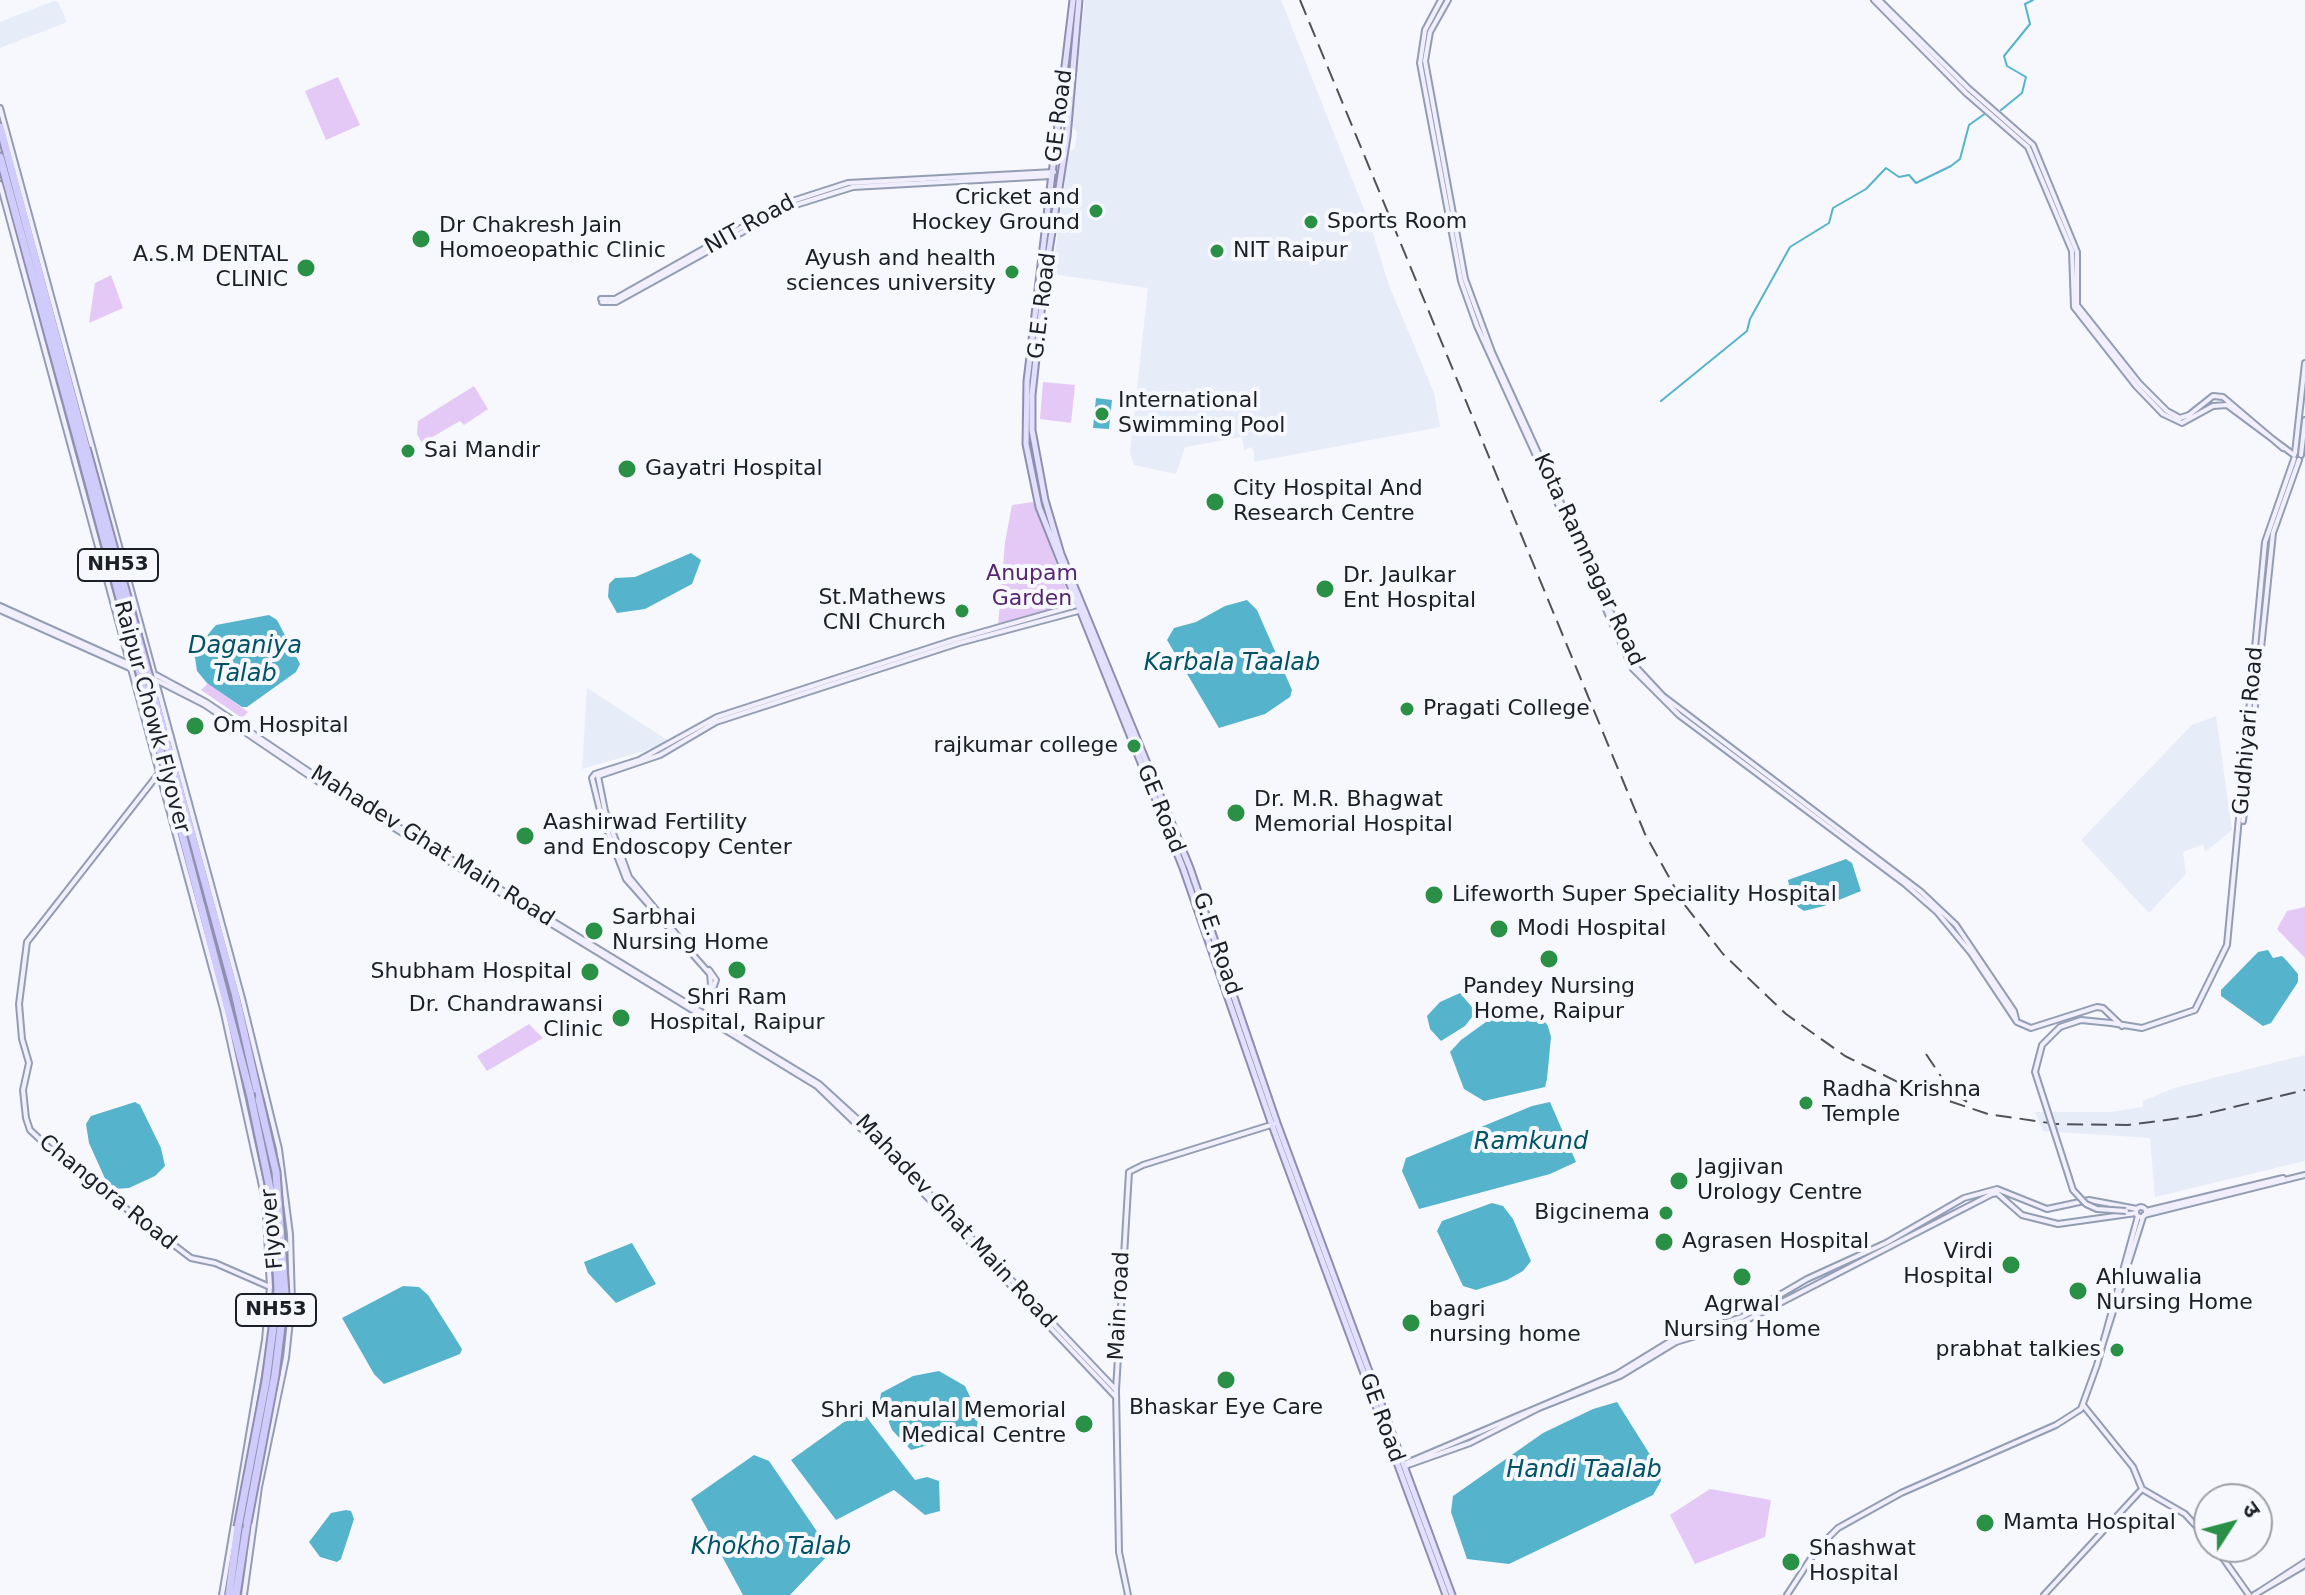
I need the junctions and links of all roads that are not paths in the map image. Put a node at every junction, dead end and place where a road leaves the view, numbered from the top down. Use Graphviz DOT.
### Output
graph roads {
  1 [pos="1076,0"];
  2 [pos="1441,0"];
  3 [pos="1448,0"];
  4 [pos="1876,0"];
  5 [pos="0,108"];
  6 [pos="0,127"];
  7 [pos="1058,139"];
  8 [pos="1067,140"];
  9 [pos="0,157"];
  10 [pos="1057,174"];
  11 [pos="0,184"];
  12 [pos="602,301"];
  13 [pos="2305,363"];
  14 [pos="60,388"];
  15 [pos="77,398"];
  16 [pos="2166,413"];
  17 [pos="2305,420"];
  18 [pos="83,448"];
  19 [pos="2283,448"];
  20 [pos="2296,457"];
  21 [pos="1539,459"];
  22 [pos="1080,607"];
  23 [pos="0,608"];
  24 [pos="131,667"];
  25 [pos="155,677"];
  26 [pos="159,773"];
  27 [pos="193,863"];
  28 [pos="198,909"];
  29 [pos="215,912"];
  30 [pos="695,1008"];
  31 [pos="2122,1026"];
  32 [pos="237,1055"];
  33 [pos="1275,1124"];
  34 [pos="2305,1174"];
  35 [pos="2140,1213"];
  36 [pos="270,1287"];
  37 [pos="292,1302"];
  38 [pos="1116,1390"];
  39 [pos="1116,1397"];
  40 [pos="2083,1405"];
  41 [pos="1401,1466"];
  42 [pos="2142,1489"];
  43 [pos="2193,1523"];
  44 [pos="248,1536"];
  45 [pos="231,1545"];
  46 [pos="2228,1563"];
  47 [pos="2305,1564"];
  48 [pos="2254,1594"];
  49 [pos="222,1595"];
  50 [pos="229,1595"];
  51 [pos="236,1595"];
  52 [pos="244,1595"];
  53 [pos="1128,1595"];
  54 [pos="1449,1595"];
  55 [pos="1787,1595"];
  56 [pos="2044,1595"];
  1 -- 7 [label="main road, GE Road"];
  1 -- 8 [label="main road, G.E. Road"];
  2 -- 21 [label="street"];
  3 -- 21 [label="street, Kota Ramnagar Road"];
  4 -- 16 [label="street"];
  5 -- 15 [label="street"];
  6 -- 15 [label="highway, NH53"];
  7 -- 8 [label="main road"];
  7 -- 10 [label="main road, GE Road"];
  8 -- 10 [label="main road, G.E. Road"];
  9 -- 14 [label="highway, NH53"];
  10 -- 12 [label="street, NIT Road"];
  10 -- 22 [label="main road, G.E. Road"];
  11 -- 14 [label="street"];
  13 -- 20 [label="street"];
  14 -- 18 [label="highway, Raipur Chowk Flyover / NH53"];
  14 -- 24 [label="street"];
  15 -- 18 [label="highway, Raipur Chowk Flyover / NH53"];
  15 -- 25 [label="street"];
  16 -- 19 [label="street"];
  16 -- 19 [label="street"];
  17 -- 20 [label="street"];
  18 -- 27 [label="highway, Raipur Chowk Flyover / NH53, bridge"];
  19 -- 20 [label="street"];
  20 -- 31 [label="street, Gudhiyari Road"];
  21 -- 31 [label="street"];
  22 -- 30 [label="street"];
  22 -- 33 [label="main road, GE Road"];
  23 -- 24 [label="street, Mahadev Ghat Main Road"];
  24 -- 25 [label="street, Mahadev Ghat Main Road"];
  24 -- 26 [label="street"];
  25 -- 29 [label="street"];
  25 -- 30 [label="street, Mahadev Ghat Main Road"];
  26 -- 28 [label="street"];
  26 -- 36 [label="street, Changora Road"];
  27 -- 28 [label="highway, Raipur Chowk Flyover / NH53"];
  27 -- 29 [label="highway, Raipur Chowk Flyover / NH53"];
  28 -- 32 [label="highway, NH53"];
  29 -- 37 [label="street"];
  29 -- 44 [label="highway, Flyover / NH53, bridge"];
  30 -- 38 [label="street, Mahadev Ghat Main Road"];
  30 -- 39 [label="street"];
  31 -- 35 [label="street, bridge"];
  32 -- 36 [label="street"];
  32 -- 45 [label="highway, Flyover / NH53, bridge"];
  33 -- 38 [label="street, Main road"];
  33 -- 41 [label="main road, GE Road"];
  34 -- 35 [label="street"];
  35 -- 40 [label="street"];
  35 -- 41 [label="street"];
  35 -- 41 [label="street"];
  36 -- 37 [label="street, Changora Road"];
  36 -- 45 [label="street"];
  37 -- 44 [label="street"];
  38 -- 39 [label="street, Main road"];
  39 -- 53 [label="street, Main road"];
  40 -- 42 [label="street"];
  40 -- 55 [label="street"];
  41 -- 54 [label="main road, GE Road"];
  42 -- 43 [label="street"];
  42 -- 56 [label="street"];
  44 -- 51 [label="highway, NH53"];
  44 -- 52 [label="street"];
  45 -- 49 [label="street"];
  45 -- 50 [label="highway, NH53"];
  46 -- 48 [label="street"];
  47 -- 48 [label="street"];
}
